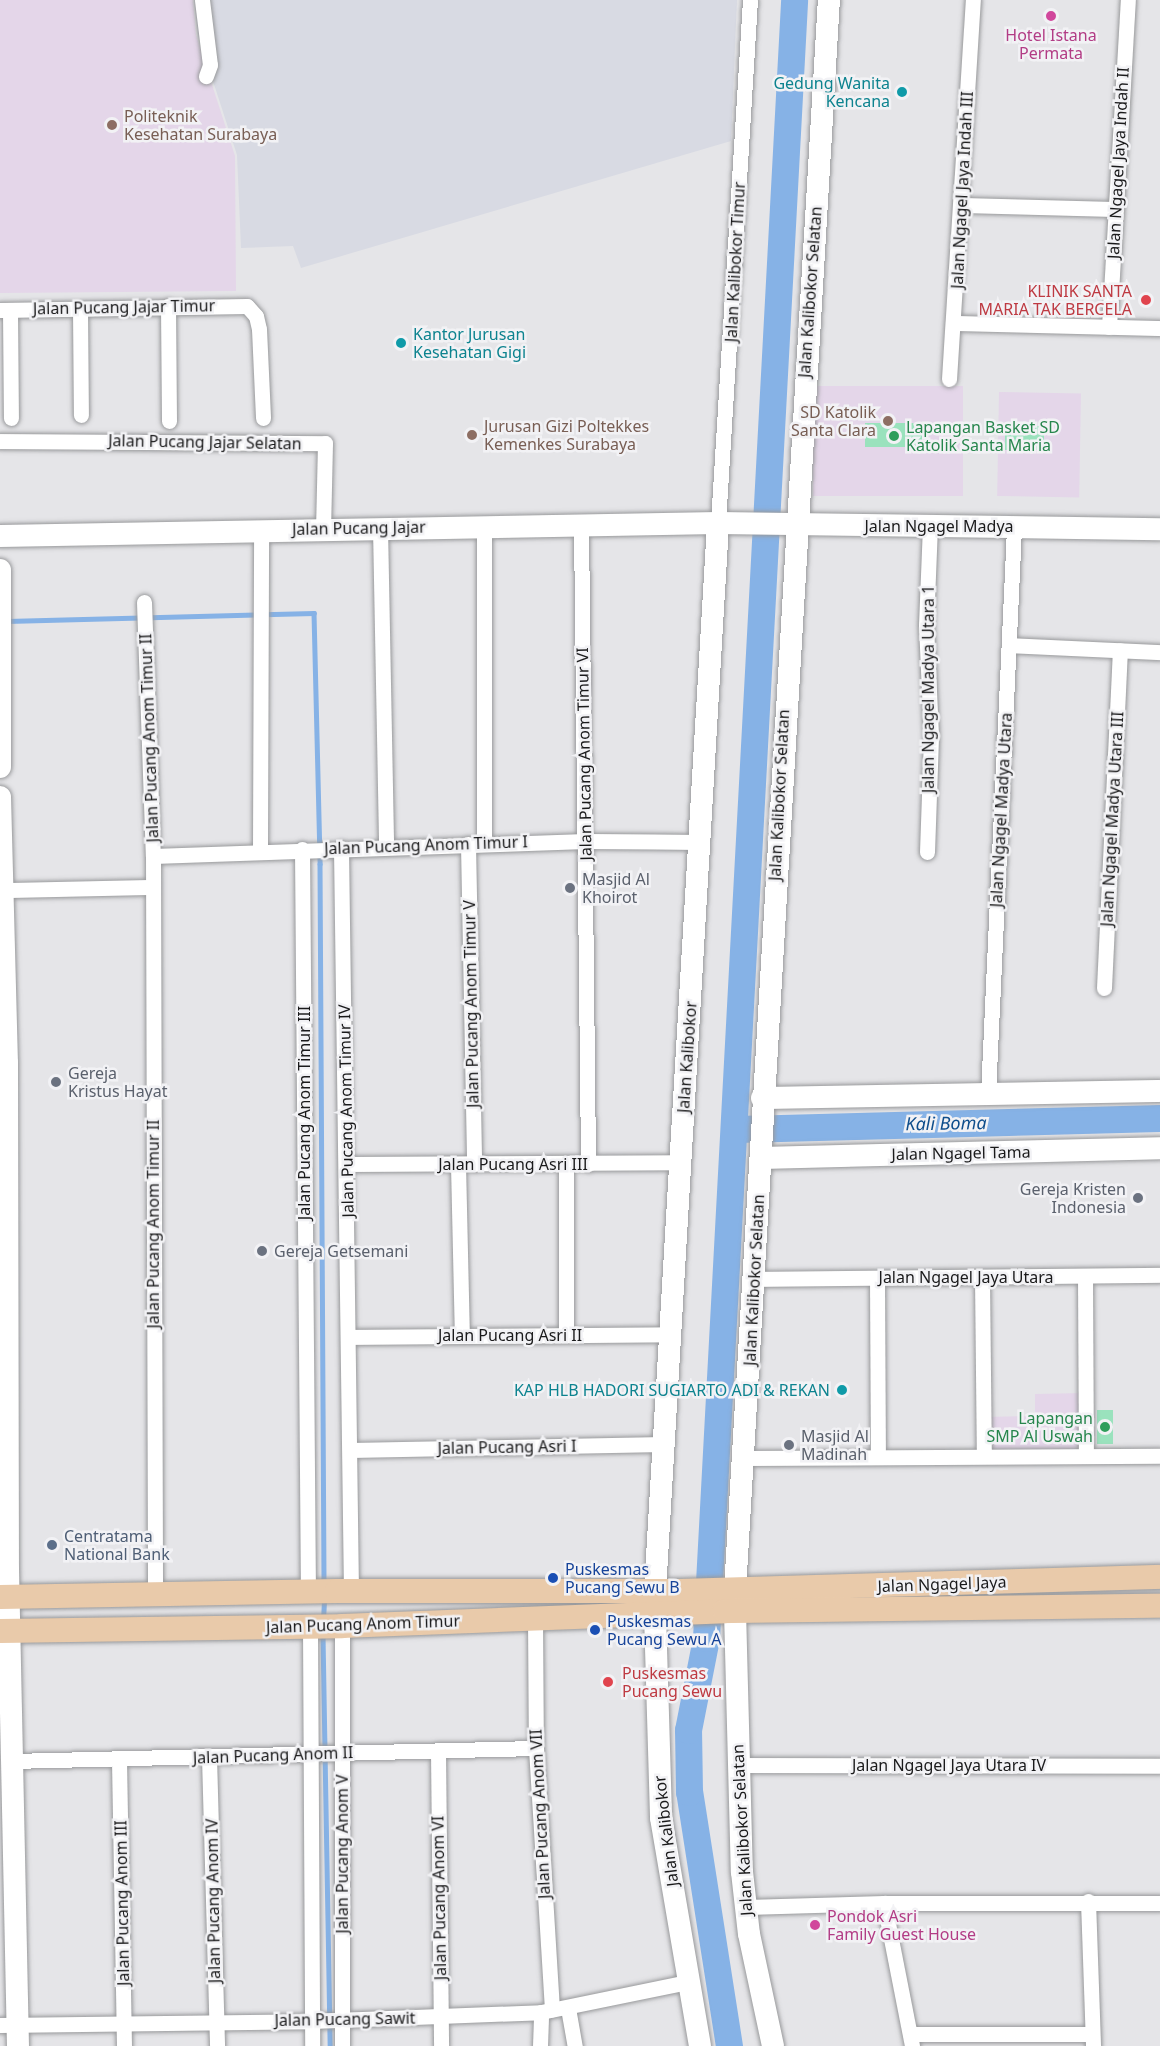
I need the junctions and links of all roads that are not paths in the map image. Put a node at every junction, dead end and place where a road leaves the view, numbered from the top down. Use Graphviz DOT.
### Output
graph roads {
  1 [pos="202,0"];
  2 [pos="750,0"];
  3 [pos="829,0"];
  4 [pos="973,0"];
  5 [pos="1128,0"];
  6 [pos="206,76"];
  7 [pos="961,205"];
  8 [pos="1116,209"];
  9 [pos="168,306"];
  10 [pos="80,309"];
  11 [pos="5,310"];
  12 [pos="954,323"];
  13 [pos="1109,327"];
  14 [pos="1160,328"];
  15 [pos="950,379"];
  16 [pos="81,415"];
  17 [pos="11,418"];
  18 [pos="263,418"];
  19 [pos="169,421"];
  20 [pos="0,441"];
  21 [pos="728,523"];
  22 [pos="581,524"];
  23 [pos="786,524"];
  24 [pos="484,525"];
  25 [pos="930,527"];
  26 [pos="1014,527"];
  27 [pos="323,528"];
  28 [pos="380,528"];
  29 [pos="1160,529"];
  30 [pos="261,530"];
  31 [pos="0,536"];
  32 [pos="0,570"];
  33 [pos="144,602"];
  34 [pos="1,607"];
  35 [pos="1009,645"];
  36 [pos="1120,650"];
  37 [pos="1160,652"];
  38 [pos="0,767"];
  39 [pos="0,796"];
  40 [pos="586,841"];
  41 [pos="700,842"];
  42 [pos="468,844"];
  43 [pos="484,844"];
  44 [pos="386,847"];
  45 [pos="341,848"];
  46 [pos="306,849"];
  47 [pos="260,850"];
  48 [pos="927,852"];
  49 [pos="153,856"];
  50 [pos="153,887"];
  51 [pos="5,890"];
  52 [pos="1104,988"];
  53 [pos="4,1063"];
  54 [pos="1160,1091"];
  55 [pos="988,1094"];
  56 [pos="762,1103"];
  57 [pos="1160,1148"];
  58 [pos="761,1153"];
  59 [pos="679,1162"];
  60 [pos="3,1164"];
  61 [pos="347,1164"];
  62 [pos="458,1164"];
  63 [pos="474,1164"];
  64 [pos="566,1164"];
  65 [pos="588,1164"];
  66 [pos="1160,1275"];
  67 [pos="1085,1276"];
  68 [pos="982,1277"];
  69 [pos="877,1278"];
  70 [pos="763,1279"];
  71 [pos="670,1334"];
  72 [pos="566,1335"];
  73 [pos="350,1336"];
  74 [pos="462,1336"];
  75 [pos="664,1444"];
  76 [pos="350,1450"];
  77 [pos="984,1456"];
  78 [pos="1086,1456"];
  79 [pos="1160,1456"];
  80 [pos="878,1457"];
  81 [pos="744,1458"];
  82 [pos="1160,1577"];
  83 [pos="344,1591"];
  84 [pos="467,1591"];
  85 [pos="309,1592"];
  86 [pos="155,1594"];
  87 [pos="4,1596"];
  88 [pos="730,1601"];
  89 [pos="655,1602"];
  90 [pos="1160,1606"];
  91 [pos="536,1618"];
  92 [pos="467,1621"];
  93 [pos="325,1626"];
  94 [pos="4,1631"];
  95 [pos="536,1748"];
  96 [pos="438,1751"];
  97 [pos="312,1753"];
  98 [pos="339,1753"];
  99 [pos="209,1757"];
  100 [pos="119,1760"];
  101 [pos="11,1761"];
  102 [pos="738,1765"];
  103 [pos="1160,1766"];
  104 [pos="1088,1901"];
  105 [pos="884,1903"];
  106 [pos="1160,1903"];
  107 [pos="746,1907"];
  108 [pos="687,1982"];
  109 [pos="554,2010"];
  110 [pos="441,2017"];
  111 [pos="328,2020"];
  112 [pos="124,2021"];
  113 [pos="216,2021"];
  114 [pos="12,2032"];
  115 [pos="911,2040"];
  116 [pos="1092,2040"];
  117 [pos="124,2046"];
  118 [pos="217,2046"];
  119 [pos="312,2046"];
  120 [pos="342,2046"];
  121 [pos="441,2046"];
  122 [pos="540,2046"];
  123 [pos="575,2046"];
  124 [pos="700,2046"];
  125 [pos="773,2046"];
  1 -- 6 [label="street"];
  2 -- 21 [label="street, Jalan Kalibokor Timur"];
  3 -- 23 [label="street, Jalan Kalibokor Selatan"];
  4 -- 7 [label="street, Jalan Ngagel Jaya Indah III"];
  5 -- 8 [label="street, Jalan Ngagel Jaya Indah II"];
  7 -- 8 [label="street"];
  7 -- 12 [label="street, Jalan Ngagel Jaya Indah III"];
  8 -- 13 [label="street, Jalan Ngagel Jaya Indah II"];
  9 -- 10 [label="street, Jalan Pucang Jajar Timur"];
  9 -- 18 [label="street, Jalan Pucang Jajar Timur"];
  9 -- 19 [label="street"];
  10 -- 11 [label="street, Jalan Pucang Jajar Timur"];
  10 -- 16 [label="street"];
  11 -- 17 [label="street"];
  12 -- 13 [label="street"];
  12 -- 15 [label="street, Jalan Ngagel Jaya Indah III"];
  13 -- 14 [label="street"];
  20 -- 27 [label="street, Jalan Pucang Jajar Selatan"];
  21 -- 22 [label="street, Jalan Pucang Jajar"];
  21 -- 23 [label="street, Jalan Ngagel Madya"];
  21 -- 41 [label="street, Jalan Kalibokor"];
  22 -- 24 [label="street, Jalan Pucang Jajar"];
  22 -- 40 [label="street, Jalan Pucang Anom Timur VI"];
  23 -- 25 [label="street, Jalan Ngagel Madya"];
  23 -- 56 [label="street, Jalan Kalibokor Selatan"];
  24 -- 28 [label="street, Jalan Pucang Jajar"];
  24 -- 43 [label="street"];
  25 -- 26 [label="street, Jalan Ngagel Madya"];
  25 -- 48 [label="street, Jalan Ngagel Madya Utara 1"];
  26 -- 29 [label="street, Jalan Ngagel Madya"];
  26 -- 35 [label="street, Jalan Ngagel Madya Utara"];
  27 -- 28 [label="street, Jalan Pucang Jajar"];
  27 -- 30 [label="street, Jalan Pucang Jajar"];
  28 -- 44 [label="street"];
  30 -- 31 [label="street, Jalan Pucang Jajar"];
  30 -- 47 [label="street"];
  32 -- 34 [label="street"];
  33 -- 49 [label="street, Jalan Pucang Anom Timur II"];
  34 -- 38 [label="street"];
  35 -- 36 [label="street"];
  35 -- 55 [label="street, Jalan Ngagel Madya Utara"];
  36 -- 37 [label="street"];
  36 -- 52 [label="street, Jalan Ngagel Madya Utara III"];
  39 -- 51 [label="street"];
  40 -- 41 [label="street, Jalan Pucang Anom Timur I"];
  40 -- 43 [label="street, Jalan Pucang Anom Timur I"];
  40 -- 65 [label="street, Jalan Pucang Anom Timur VI"];
  41 -- 59 [label="street, Jalan Kalibokor"];
  42 -- 43 [label="street, Jalan Pucang Anom Timur I"];
  42 -- 44 [label="street, Jalan Pucang Anom Timur I"];
  42 -- 63 [label="street, Jalan Pucang Anom Timur V"];
  44 -- 45 [label="street, Jalan Pucang Anom Timur I"];
  45 -- 46 [label="street, Jalan Pucang Anom Timur I"];
  45 -- 61 [label="street, Jalan Pucang Anom Timur IV"];
  46 -- 47 [label="street, Jalan Pucang Anom Timur I"];
  46 -- 85 [label="street, Jalan Pucang Anom Timur III"];
  47 -- 49 [label="street, Jalan Pucang Anom Timur I"];
  49 -- 50 [label="street, Jalan Pucang Anom Timur II"];
  50 -- 51 [label="street"];
  50 -- 86 [label="street, Jalan Pucang Anom Timur II"];
  51 -- 53 [label="street"];
  53 -- 60 [label="street"];
  54 -- 55 [label="street"];
  55 -- 56 [label="street"];
  56 -- 58 [label="street, Jalan Kalibokor Selatan"];
  57 -- 58 [label="street, Jalan Ngagel Tama"];
  58 -- 70 [label="street, Jalan Kalibokor Selatan"];
  59 -- 65 [label="street, Jalan Pucang Asri III"];
  59 -- 71 [label="street, Jalan Kalibokor"];
  60 -- 87 [label="street"];
  61 -- 62 [label="street, Jalan Pucang Asri III"];
  61 -- 73 [label="street, Jalan Pucang Anom Timur IV"];
  62 -- 63 [label="street, Jalan Pucang Asri III"];
  62 -- 74 [label="street"];
  63 -- 64 [label="street, Jalan Pucang Asri III"];
  64 -- 65 [label="street, Jalan Pucang Asri III"];
  64 -- 72 [label="street"];
  66 -- 67 [label="street, Jalan Ngagel Jaya Utara"];
  67 -- 68 [label="street, Jalan Ngagel Jaya Utara"];
  67 -- 78 [label="street"];
  68 -- 69 [label="street, Jalan Ngagel Jaya Utara"];
  68 -- 77 [label="street"];
  69 -- 70 [label="street, Jalan Ngagel Jaya Utara"];
  69 -- 80 [label="street"];
  70 -- 81 [label="street, Jalan Kalibokor Selatan"];
  71 -- 72 [label="street, Jalan Pucang Asri II"];
  71 -- 75 [label="street, Jalan Kalibokor"];
  72 -- 74 [label="street, Jalan Pucang Asri II"];
  73 -- 74 [label="street, Jalan Pucang Asri II"];
  73 -- 76 [label="street, Jalan Pucang Anom Timur IV"];
  75 -- 76 [label="street, Jalan Pucang Asri I"];
  75 -- 89 [label="street, Jalan Kalibokor"];
  76 -- 83 [label="street, Jalan Pucang Anom Timur IV"];
  77 -- 78 [label="street"];
  77 -- 80 [label="street"];
  78 -- 79 [label="street"];
  80 -- 81 [label="street"];
  81 -- 88 [label="street, Jalan Kalibokor Selatan"];
  82 -- 88 [label="main road, Jalan Ngagel Jaya"];
  83 -- 84 [label="main road, Jalan Pucang Anom Timur"];
  83 -- 85 [label="main road, Jalan Pucang Anom Timur"];
  84 -- 89 [label="main road, Jalan Pucang Anom Timur"];
  84 -- 92 [label="main road"];
  85 -- 86 [label="main road, Jalan Pucang Anom Timur"];
  86 -- 87 [label="main road, Jalan Pucang Anom Timur"];
  87 -- 94 [label="street"];
  88 -- 89 [label="main road, Jalan Pucang Anom Timur"];
  88 -- 90 [label="main road, Jalan Ngagel Jaya"];
  88 -- 102 [label="street, Jalan Kalibokor Selatan"];
  89 -- 91 [label="main road, Jalan Pucang Anom Timur"];
  89 -- 108 [label="street, Jalan Kalibokor"];
  91 -- 92 [label="main road, Jalan Pucang Anom Timur"];
  91 -- 95 [label="street, Jalan Pucang Anom VII"];
  92 -- 93 [label="main road, Jalan Pucang Anom Timur"];
  93 -- 94 [label="main road, Jalan Pucang Anom Timur"];
  93 -- 97 [label="street, Jalan Pucang Anom V"];
  93 -- 98 [label="street, Jalan Pucang Anom V"];
  94 -- 101 [label="street"];
  95 -- 96 [label="street, Jalan Pucang Anom II"];
  95 -- 109 [label="street, Jalan Pucang Anom VII"];
  96 -- 98 [label="street, Jalan Pucang Anom II"];
  96 -- 110 [label="street, Jalan Pucang Anom VI"];
  97 -- 98 [label="street, Jalan Pucang Anom II"];
  97 -- 99 [label="street, Jalan Pucang Anom II"];
  97 -- 111 [label="street, Jalan Pucang Anom V"];
  98 -- 111 [label="street, Jalan Pucang Anom V"];
  99 -- 100 [label="street, Jalan Pucang Anom II"];
  99 -- 113 [label="street, Jalan Pucang Anom IV"];
  100 -- 101 [label="street, Jalan Pucang Anom II"];
  100 -- 112 [label="street, Jalan Pucang Anom III"];
  101 -- 114 [label="street"];
  102 -- 103 [label="street, Jalan Ngagel Jaya Utara IV"];
  102 -- 107 [label="street, Jalan Kalibokor Selatan"];
  104 -- 105 [label="street"];
  104 -- 106 [label="street"];
  104 -- 116 [label="street"];
  105 -- 107 [label="street"];
  105 -- 115 [label="street"];
  107 -- 125 [label="street, Jalan Kalibokor Selatan"];
  108 -- 109 [label="street, Jalan Pucang Sawit"];
  108 -- 124 [label="street, Jalan Kalibokor"];
  109 -- 110 [label="street, Jalan Pucang Sawit"];
  109 -- 122 [label="street, Jalan Pucang Anom VII"];
  109 -- 123 [label="street, Jalan Pucang Anom VII"];
  110 -- 111 [label="street, Jalan Pucang Sawit"];
  110 -- 121 [label="street, Jalan Pucang Anom VI"];
  111 -- 113 [label="street, Jalan Pucang Sawit"];
  111 -- 119 [label="street, Jalan Pucang Anom V"];
  111 -- 120 [label="street, Jalan Pucang Anom V"];
  112 -- 113 [label="street, Jalan Pucang Sawit"];
  112 -- 114 [label="street, Jalan Pucang Sawit"];
  112 -- 117 [label="street, Jalan Pucang Anom III"];
  113 -- 118 [label="street, Jalan Pucang Anom IV"];
  115 -- 116 [label="street"];
}
